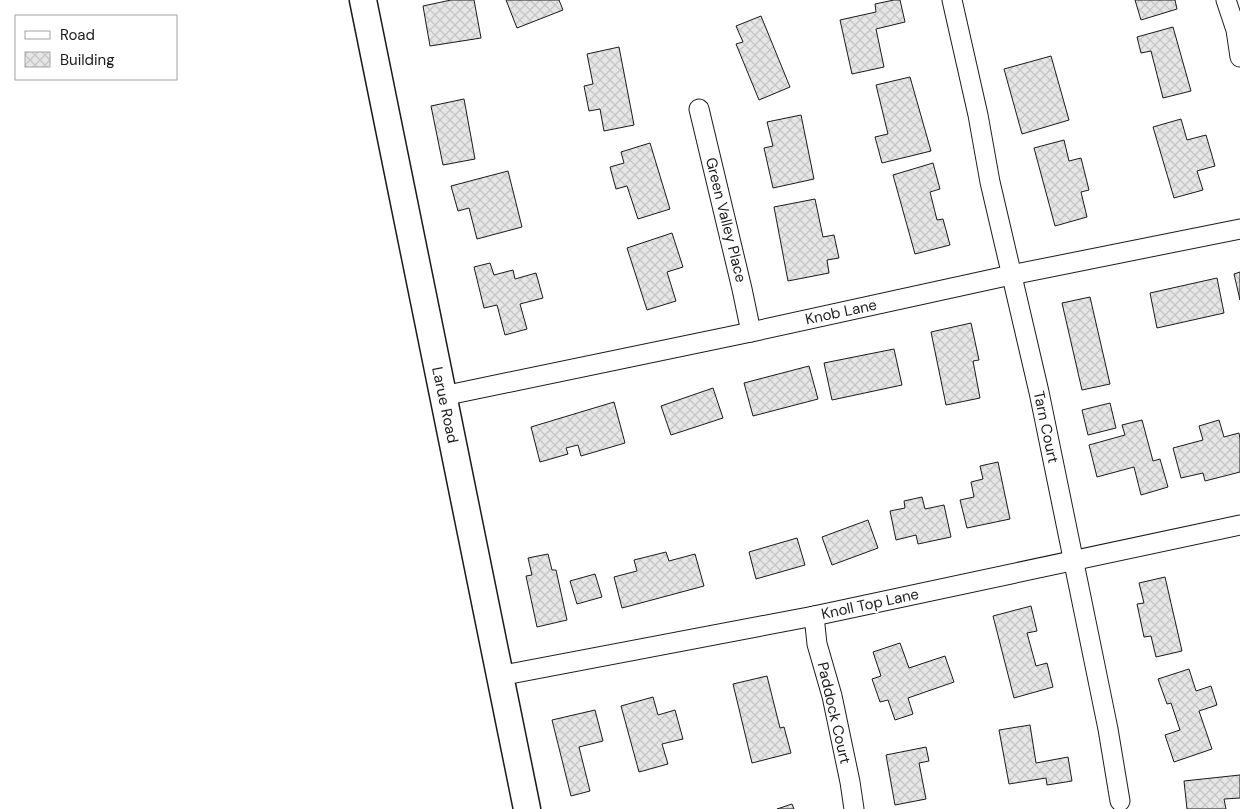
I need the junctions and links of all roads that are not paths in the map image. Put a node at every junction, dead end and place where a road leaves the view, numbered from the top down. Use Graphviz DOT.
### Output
graph roads {
  1 [pos="363,0"];
  2 [pos="952,0"];
  3 [pos="1226,0"];
  4 [pos="1240,58"];
  5 [pos="699,110"];
  6 [pos="1240,229"];
  7 [pos="1011,274"];
  8 [pos="750,332"];
  9 [pos="443,396"];
  10 [pos="1240,525"];
  11 [pos="1073,560"];
  12 [pos="814,616"];
  13 [pos="499,676"];
  14 [pos="1120,801"];
  15 [pos="527,809"];
  16 [pos="854,809"];
  1 -- 9 [label="street, Larue Road"];
  2 -- 7 [label="street, Tarn Court"];
  3 -- 4 [label="street"];
  5 -- 8 [label="street, Green Valley Place"];
  6 -- 7 [label="street, Knob Lane"];
  7 -- 8 [label="street, Knob Lane"];
  7 -- 11 [label="street, Tarn Court"];
  8 -- 9 [label="street, Knob Lane"];
  9 -- 13 [label="street, Larue Road"];
  10 -- 11 [label="street, Knoll Top Lane"];
  11 -- 12 [label="street, Knoll Top Lane"];
  11 -- 14 [label="street, Tarn Court"];
  12 -- 13 [label="street, Knoll Top Lane"];
  12 -- 16 [label="street, Paddock Court"];
  13 -- 15 [label="street, Larue Road"];
}
